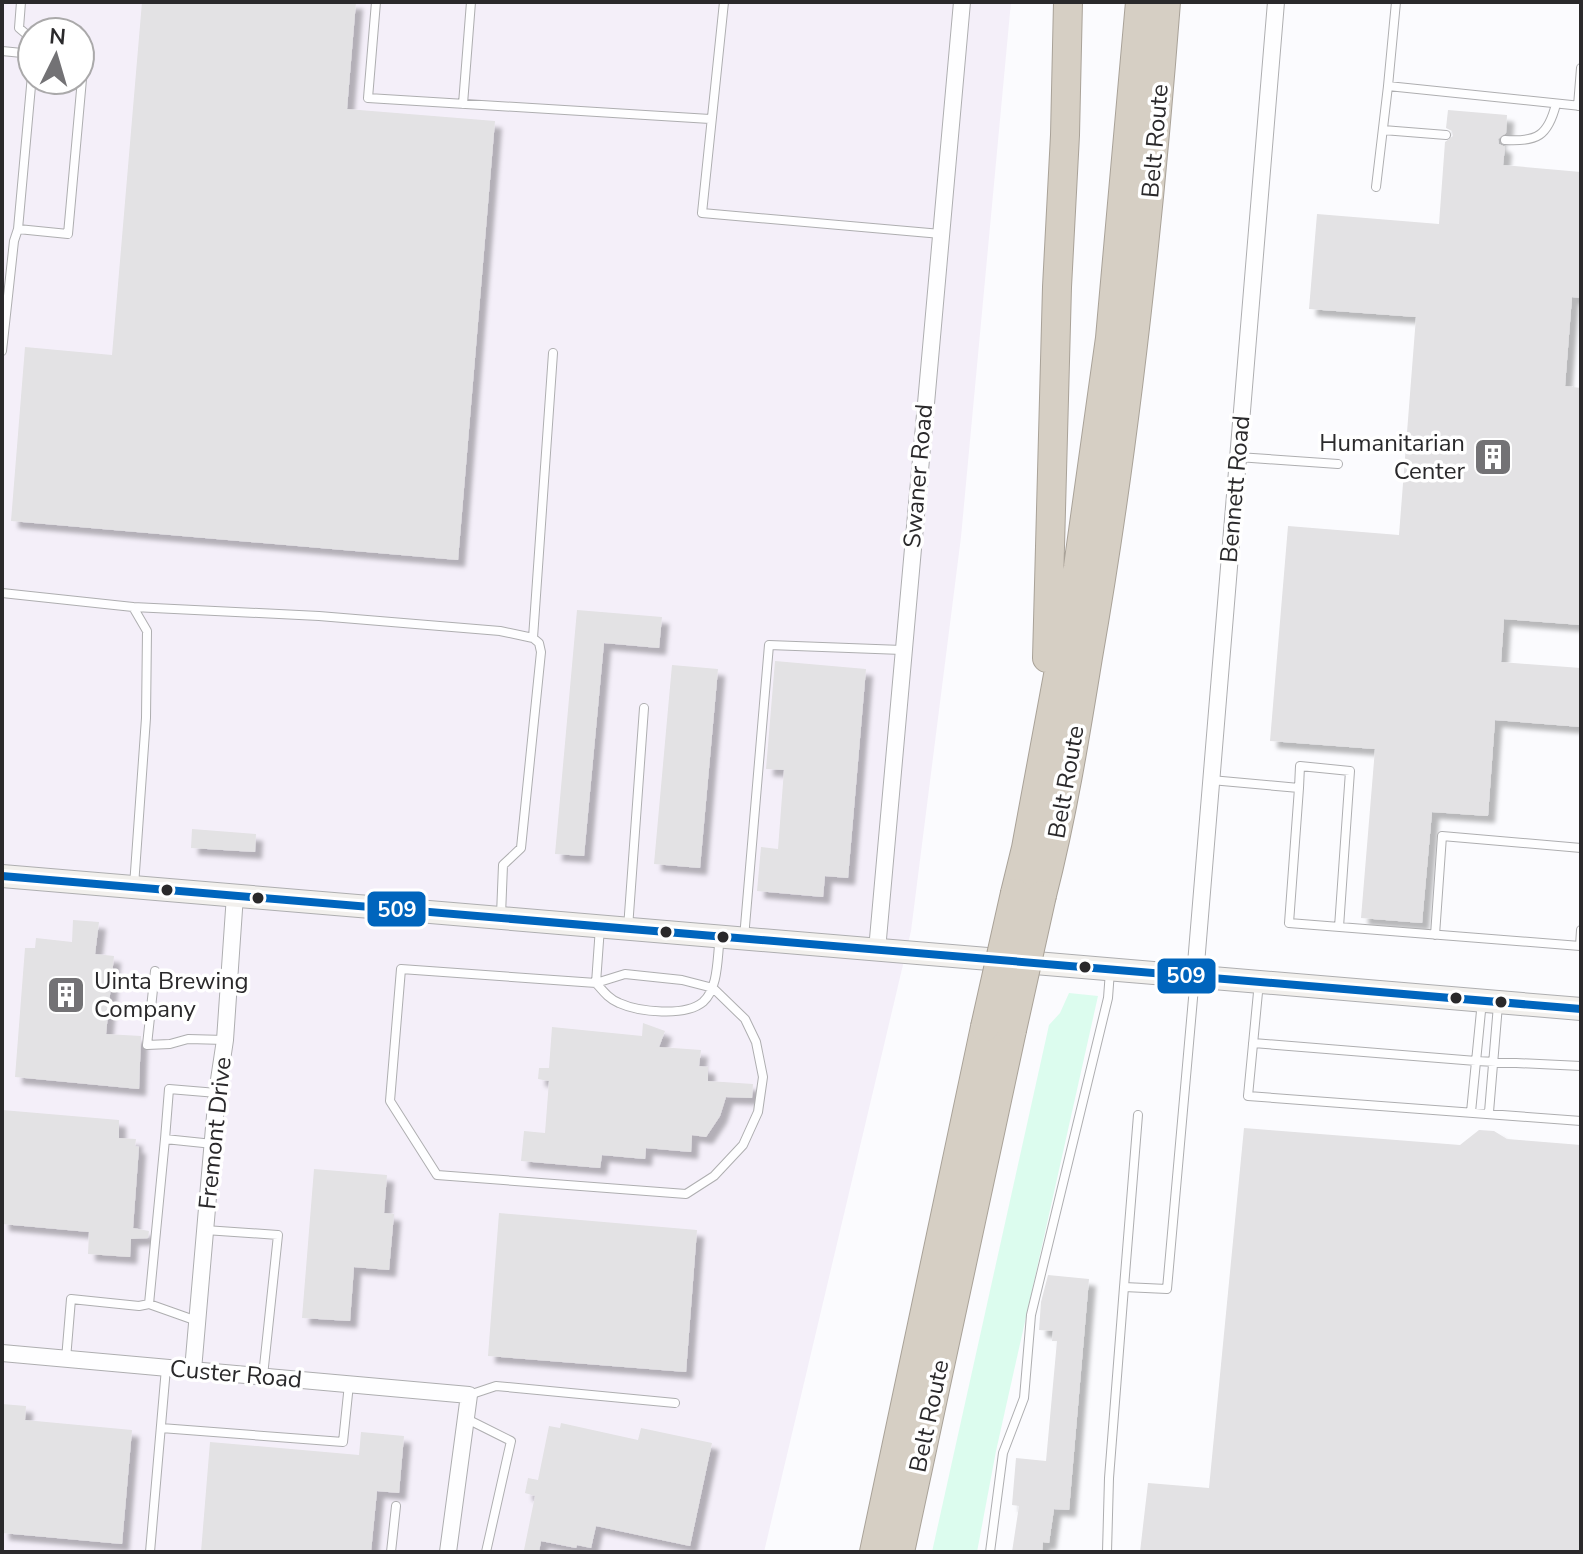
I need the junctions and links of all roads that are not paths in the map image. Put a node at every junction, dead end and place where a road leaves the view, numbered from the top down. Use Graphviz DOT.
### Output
graph roads {
  1 [pos="376,2"];
  2 [pos="471,2"];
  3 [pos="724,2"];
  4 [pos="962,2"];
  5 [pos="1068,2"];
  6 [pos="1140,2"];
  7 [pos="1166,2"];
  8 [pos="1175,2"];
  9 [pos="1276,2"];
  10 [pos="1396,2"];
  11 [pos="1581,68"];
  12 [pos="1160,79"];
  13 [pos="1388,86"];
  14 [pos="30,96"];
  15 [pos="80,96"];
  16 [pos="463,104"];
  17 [pos="1556,104"];
  18 [pos="1580,106"];
  19 [pos="710,119"];
  20 [pos="1383,130"];
  21 [pos="1446,135"];
  22 [pos="1505,140"];
  23 [pos="1376,187"];
  24 [pos="18,229"];
  25 [pos="941,234"];
  26 [pos="2,351"];
  27 [pos="553,353"];
  28 [pos="1238,457"];
  29 [pos="1338,464"];
  30 [pos="2,593"];
  31 [pos="133,607"];
  32 [pos="533,638"];
  33 [pos="902,650"];
  34 [pos="644,708"];
  35 [pos="1045,750"];
  36 [pos="1210,780"];
  37 [pos="1299,788"];
  38 [pos="1581,848"];
  39 [pos="2,876"];
  40 [pos="134,888"];
  41 [pos="1029,894"];
  42 [pos="235,895"];
  43 [pos="501,918"];
  44 [pos="600,926"];
  45 [pos="1339,927"];
  46 [pos="628,929"];
  47 [pos="1581,930"];
  48 [pos="1435,935"];
  49 [pos="720,937"];
  50 [pos="743,939"];
  51 [pos="877,950"];
  52 [pos="1111,968"];
  53 [pos="155,971"];
  54 [pos="1195,976"];
  55 [pos="1259,981"];
  56 [pos="596,983"];
  57 [pos="713,988"];
  58 [pos="1490,1001"];
  59 [pos="1581,1009"];
  60 [pos="999,1028"];
  61 [pos="225,1040"];
  62 [pos="1253,1043"];
  63 [pos="1476,1061"];
  64 [pos="1494,1062"];
  65 [pos="1581,1066"];
  66 [pos="217,1093"];
  67 [pos="1471,1112"];
  68 [pos="1489,1112"];
  69 [pos="1138,1115"];
  70 [pos="1581,1121"];
  71 [pos="165,1139"];
  72 [pos="213,1144"];
  73 [pos="205,1230"];
  74 [pos="1124,1287"];
  75 [pos="149,1304"];
  76 [pos="197,1322"];
  77 [pos="2,1353"];
  78 [pos="66,1359"];
  79 [pos="166,1367"];
  80 [pos="193,1370"];
  81 [pos="263,1376"];
  82 [pos="349,1384"];
  83 [pos="469,1395"];
  84 [pos="675,1403"];
  85 [pos="467,1419"];
  86 [pos="161,1428"];
  87 [pos="396,1506"];
  88 [pos="909,1512"];
  89 [pos="150,1552"];
  90 [pos="391,1552"];
  91 [pos="448,1552"];
  92 [pos="486,1552"];
  93 [pos="874,1552"];
  94 [pos="900,1552"];
  95 [pos="907,1552"];
  96 [pos="990,1552"];
  97 [pos="1107,1552"];
  1 -- 16 [label="lane"];
  2 -- 16 [label="lane"];
  3 -- 19 [label="lane"];
  4 -- 25 [label="street, Swaner Road"];
  5 -- 35 [label="highway"];
  6 -- 35 [label="highway, Belt Route"];
  7 -- 12 [label="highway, Belt Route"];
  8 -- 12 [label="highway"];
  9 -- 28 [label="street, Bennett Road"];
  10 -- 13 [label="lane"];
  11 -- 18 [label="lane"];
  12 -- 41 [label="highway, Belt Route"];
  13 -- 17 [label="lane"];
  13 -- 20 [label="lane"];
  14 -- 24 [label="lane"];
  15 -- 24 [label="lane"];
  16 -- 19 [label="lane"];
  17 -- 18 [label="lane"];
  17 -- 22 [label="lane"];
  19 -- 25 [label="lane"];
  20 -- 21 [label="lane"];
  20 -- 23 [label="lane"];
  24 -- 26 [label="lane"];
  25 -- 33 [label="street, Swaner Road"];
  27 -- 32 [label="lane"];
  28 -- 29 [label="lane"];
  28 -- 36 [label="street, Bennett Road"];
  30 -- 31 [label="lane"];
  31 -- 32 [label="lane"];
  31 -- 40 [label="lane"];
  32 -- 43 [label="lane"];
  33 -- 50 [label="lane"];
  33 -- 51 [label="street, Swaner Road"];
  34 -- 46 [label="lane"];
  35 -- 41 [label="highway, Belt Route"];
  36 -- 37 [label="lane"];
  36 -- 54 [label="street, Bennett Road"];
  37 -- 45 [label="lane"];
  37 -- 45 [label="lane"];
  38 -- 48 [label="lane"];
  39 -- 40 [label="street"];
  40 -- 42 [label="street"];
  41 -- 60 [label="highway, Belt Route, bridge"];
  42 -- 43 [label="street"];
  42 -- 61 [label="street, Fremont Drive"];
  43 -- 44 [label="street"];
  44 -- 46 [label="street"];
  44 -- 56 [label="lane"];
  45 -- 48 [label="lane"];
  46 -- 49 [label="street"];
  47 -- 48 [label="lane"];
  49 -- 50 [label="street"];
  49 -- 57 [label="lane"];
  50 -- 51 [label="street"];
  51 -- 52 [label="street"];
  52 -- 54 [label="street"];
  52 -- 96 [label="lane"];
  53 -- 61 [label="lane"];
  54 -- 55 [label="street"];
  54 -- 74 [label="lane"];
  55 -- 58 [label="street"];
  55 -- 62 [label="lane"];
  56 -- 57 [label="lane"];
  56 -- 57 [label="lane"];
  56 -- 57 [label="lane"];
  58 -- 59 [label="street"];
  58 -- 63 [label="lane"];
  58 -- 64 [label="lane"];
  60 -- 88 [label="highway, Belt Route"];
  60 -- 93 [label="highway, Belt Route"];
  61 -- 66 [label="street, Fremont Drive"];
  62 -- 63 [label="lane"];
  62 -- 67 [label="lane"];
  63 -- 64 [label="lane"];
  63 -- 67 [label="lane"];
  64 -- 65 [label="lane"];
  64 -- 68 [label="lane"];
  66 -- 71 [label="lane"];
  66 -- 72 [label="street, Fremont Drive"];
  67 -- 68 [label="lane"];
  68 -- 70 [label="lane"];
  69 -- 74 [label="lane"];
  71 -- 72 [label="lane"];
  71 -- 75 [label="lane"];
  72 -- 73 [label="street, Fremont Drive"];
  73 -- 76 [label="street, Fremont Drive"];
  73 -- 81 [label="lane"];
  74 -- 97 [label="lane"];
  75 -- 76 [label="lane"];
  75 -- 78 [label="lane"];
  76 -- 80 [label="street, Fremont Drive"];
  77 -- 78 [label="street, Custer Road"];
  78 -- 79 [label="street, Custer Road"];
  79 -- 80 [label="street, Custer Road"];
  79 -- 86 [label="lane"];
  80 -- 81 [label="street, Custer Road"];
  81 -- 82 [label="street, Custer Road"];
  82 -- 83 [label="street, Custer Road"];
  82 -- 86 [label="lane"];
  83 -- 84 [label="lane"];
  83 -- 85 [label="street"];
  85 -- 91 [label="street"];
  85 -- 92 [label="lane"];
  86 -- 89 [label="lane"];
  87 -- 90 [label="lane"];
  88 -- 94 [label="highway, Belt Route"];
  88 -- 95 [label="highway"];
}
